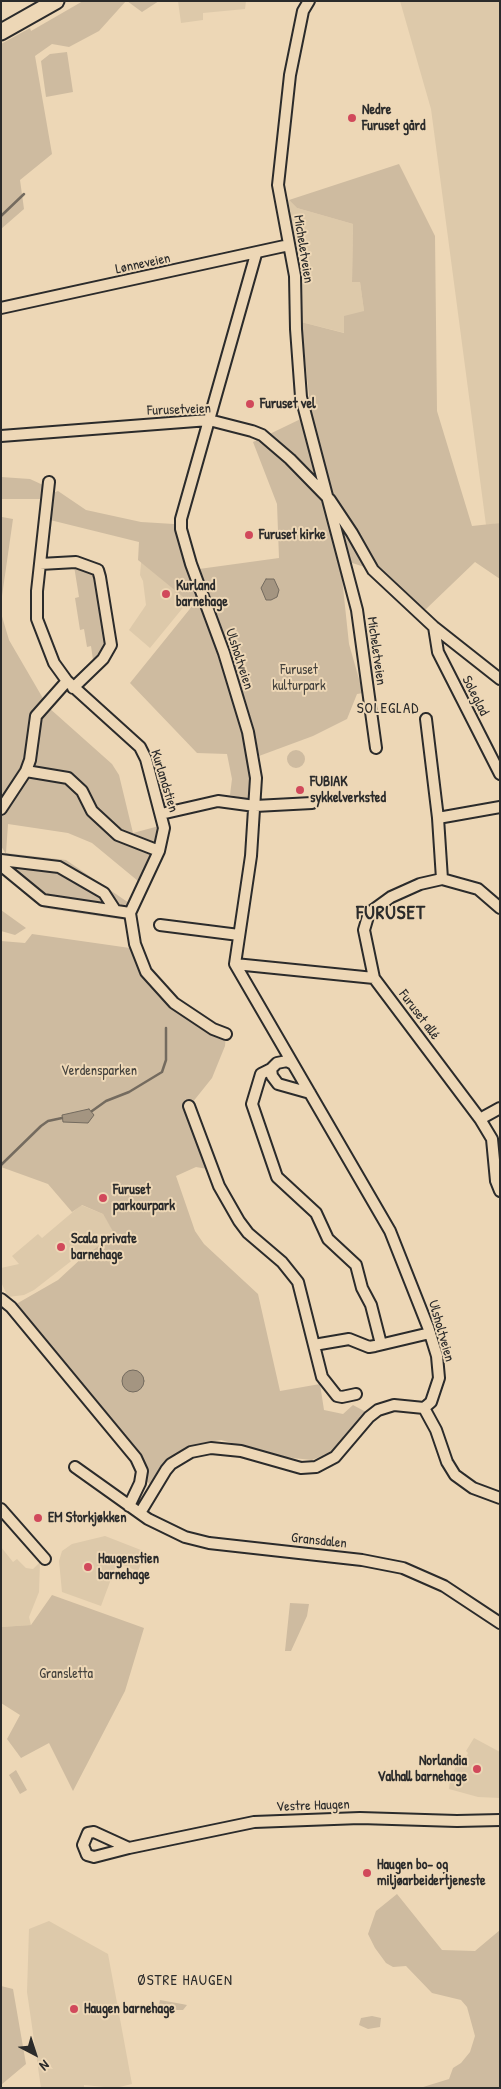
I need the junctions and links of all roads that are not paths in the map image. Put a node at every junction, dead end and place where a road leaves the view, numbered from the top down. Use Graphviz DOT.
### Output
graph roads {
  1 [pos="56,1"];
  2 [pos="309,1"];
  3 [pos="1,32"];
  4 [pos="289,245"];
  5 [pos="256,254"];
  6 [pos="1,308"];
  7 [pos="209,420"];
  8 [pos="1,436"];
  9 [pos="49,482"];
  10 [pos="330,500"];
  11 [pos="40,564"];
  12 [pos="434,627"];
  13 [pos="500,679"];
  14 [pos="70,684"];
  15 [pos="426,719"];
  16 [pos="376,748"];
  17 [pos="26,771"];
  18 [pos="500,774"];
  19 [pos="312,803"];
  20 [pos="255,806"];
  21 [pos="500,807"];
  22 [pos="1,809"];
  23 [pos="160,814"];
  24 [pos="438,818"];
  25 [pos="159,851"];
  26 [pos="1,861"];
  27 [pos="442,879"];
  28 [pos="500,908"];
  29 [pos="115,910"];
  30 [pos="130,913"];
  31 [pos="160,925"];
  32 [pos="239,935"];
  33 [pos="235,964"];
  34 [pos="374,978"];
  35 [pos="226,1034"];
  36 [pos="293,1064"];
  37 [pos="271,1069"];
  38 [pos="310,1093"];
  39 [pos="189,1106"];
  40 [pos="500,1108"];
  41 [pos="480,1119"];
  42 [pos="500,1191"];
  43 [pos="1,1298"];
  44 [pos="430,1333"];
  45 [pos="381,1344"];
  46 [pos="314,1345"];
  47 [pos="356,1394"];
  48 [pos="424,1408"];
  49 [pos="74,1467"];
  50 [pos="500,1498"];
  51 [pos="129,1506"];
  52 [pos="1,1509"];
  53 [pos="140,1513"];
  54 [pos="45,1559"];
  55 [pos="500,1623"];
  56 [pos="500,1820"];
  57 [pos="129,1848"];
  1 -- 3 [label="main road"];
  2 -- 4 [label="street, Micheletveien"];
  4 -- 5 [label="street, Lønneveien"];
  4 -- 10 [label="street, Micheletveien"];
  5 -- 6 [label="street, Lønneveien"];
  5 -- 7 [label="street, Ulsholtveien"];
  7 -- 8 [label="street, Furusetveien"];
  7 -- 10 [label="street, Furusetveien"];
  7 -- 20 [label="street, Ulsholtveien"];
  9 -- 11 [label="street, Kurlandstien"];
  10 -- 12 [label="street, Micheletveien"];
  10 -- 16 [label="street, Micheletveien"];
  11 -- 14 [label="street, Kurlandstien"];
  11 -- 14 [label="street"];
  12 -- 13 [label="street, Micheletveien"];
  12 -- 18 [label="street, Soleglad"];
  14 -- 17 [label="street"];
  14 -- 23 [label="street, Kurlandstien"];
  15 -- 24 [label="street"];
  17 -- 22 [label="street"];
  17 -- 25 [label="street"];
  19 -- 20 [label="street"];
  20 -- 23 [label="street"];
  20 -- 32 [label="street, Ulsholtveien"];
  21 -- 24 [label="street"];
  23 -- 25 [label="street, Kurlandstien"];
  24 -- 27 [label="street"];
  25 -- 30 [label="street, Kurlandstien"];
  26 -- 29 [label="street"];
  26 -- 29 [label="street"];
  27 -- 28 [label="street"];
  27 -- 34 [label="street"];
  29 -- 30 [label="street"];
  30 -- 35 [label="street"];
  31 -- 32 [label="street"];
  32 -- 33 [label="street, Ulsholtveien"];
  33 -- 34 [label="street"];
  33 -- 36 [label="street, Ulsholtveien"];
  34 -- 41 [label="street, Furuset allé"];
  36 -- 37 [label="street"];
  36 -- 38 [label="street, Ulsholtveien"];
  37 -- 38 [label="street"];
  37 -- 45 [label="street"];
  38 -- 44 [label="street, Ulsholtveien"];
  39 -- 46 [label="street"];
  40 -- 41 [label="street"];
  41 -- 42 [label="street, Furuset allé"];
  43 -- 51 [label="street"];
  44 -- 45 [label="street"];
  44 -- 48 [label="street, Ulsholtveien"];
  45 -- 46 [label="street"];
  46 -- 47 [label="street"];
  48 -- 50 [label="street"];
  48 -- 53 [label="street"];
  49 -- 51 [label="street, Gransdalen"];
  51 -- 53 [label="street, Gransdalen"];
  52 -- 54 [label="street"];
  53 -- 55 [label="street, Gransdalen"];
  56 -- 57 [label="street, Vestre Haugen"];
}
